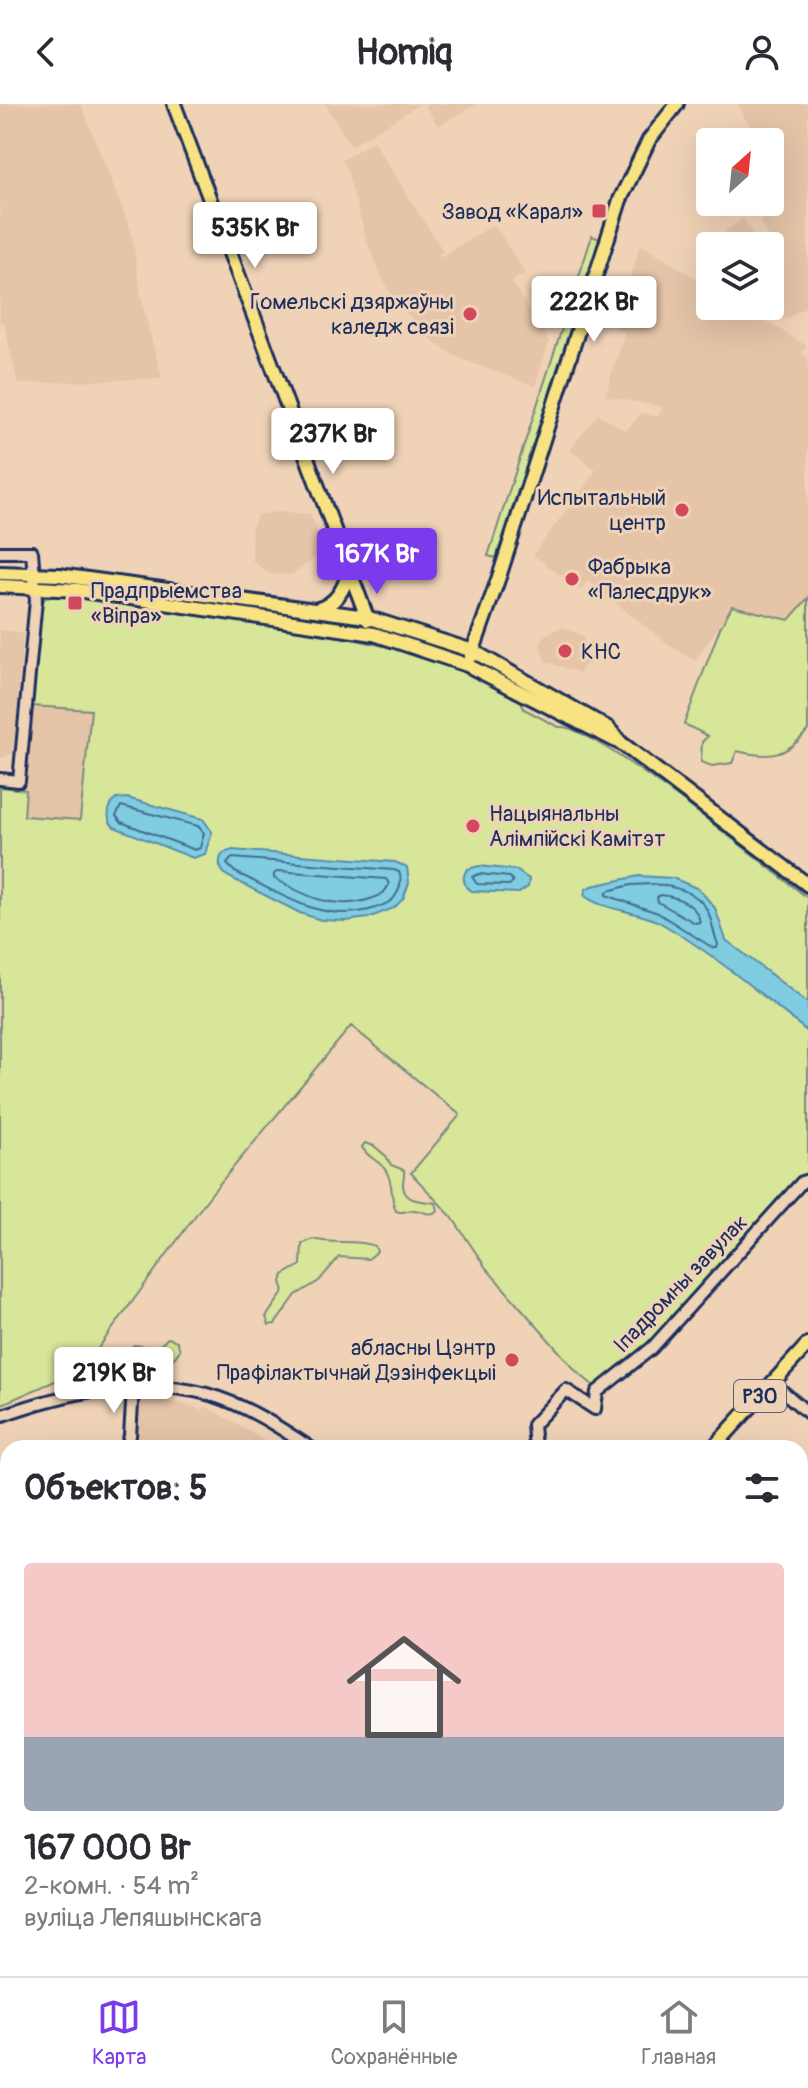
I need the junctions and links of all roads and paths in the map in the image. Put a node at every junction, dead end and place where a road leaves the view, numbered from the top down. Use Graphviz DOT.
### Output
graph roads {
  1 [pos="174,104"];
  2 [pos="677,104"];
  3 [pos="0,552"];
  4 [pos="349,570"];
  5 [pos="0,573"];
  6 [pos="35,580"];
  7 [pos="0,586"];
  8 [pos="314,610"];
  9 [pos="366,617"];
  10 [pos="374,634"];
  11 [pos="473,651"];
  12 [pos="467,665"];
  13 [pos="621,743"];
  14 [pos="0,779"];
  15 [pos="808,885"];
  16 [pos="808,1180"];
  17 [pos="808,1344"];
  18 [pos="773,1383"];
  19 [pos="133,1388"];
  20 [pos="808,1413"];
  21 [pos="0,1416"];
  22 [pos="129,1440"];
  23 [pos="298,1440"];
  24 [pos="534,1440"];
  25 [pos="720,1440"];
  1 -- 4 [label="main road"];
  2 -- 11 [label="main road"];
  3 -- 6 [label="street"];
  4 -- 8 [label="main road"];
  4 -- 9 [label="main road"];
  5 -- 6 [label="main road"];
  6 -- 7 [label="main road"];
  6 -- 8 [label="main road"];
  6 -- 10 [label="main road"];
  6 -- 14 [label="street"];
  8 -- 9 [label="main road"];
  9 -- 10 [label="main road"];
  9 -- 11 [label="main road"];
  10 -- 12 [label="main road"];
  11 -- 12 [label="main road"];
  11 -- 13 [label="main road"];
  12 -- 13 [label="main road"];
  13 -- 15 [label="main road"];
  16 -- 24 [label="street, Іпадромны завулак"];
  17 -- 18 [label="main road, Р30"];
  18 -- 20 [label="street"];
  18 -- 25 [label="main road, Р30"];
  19 -- 21 [label="street"];
  19 -- 22 [label="street"];
  19 -- 23 [label="street"];
}
